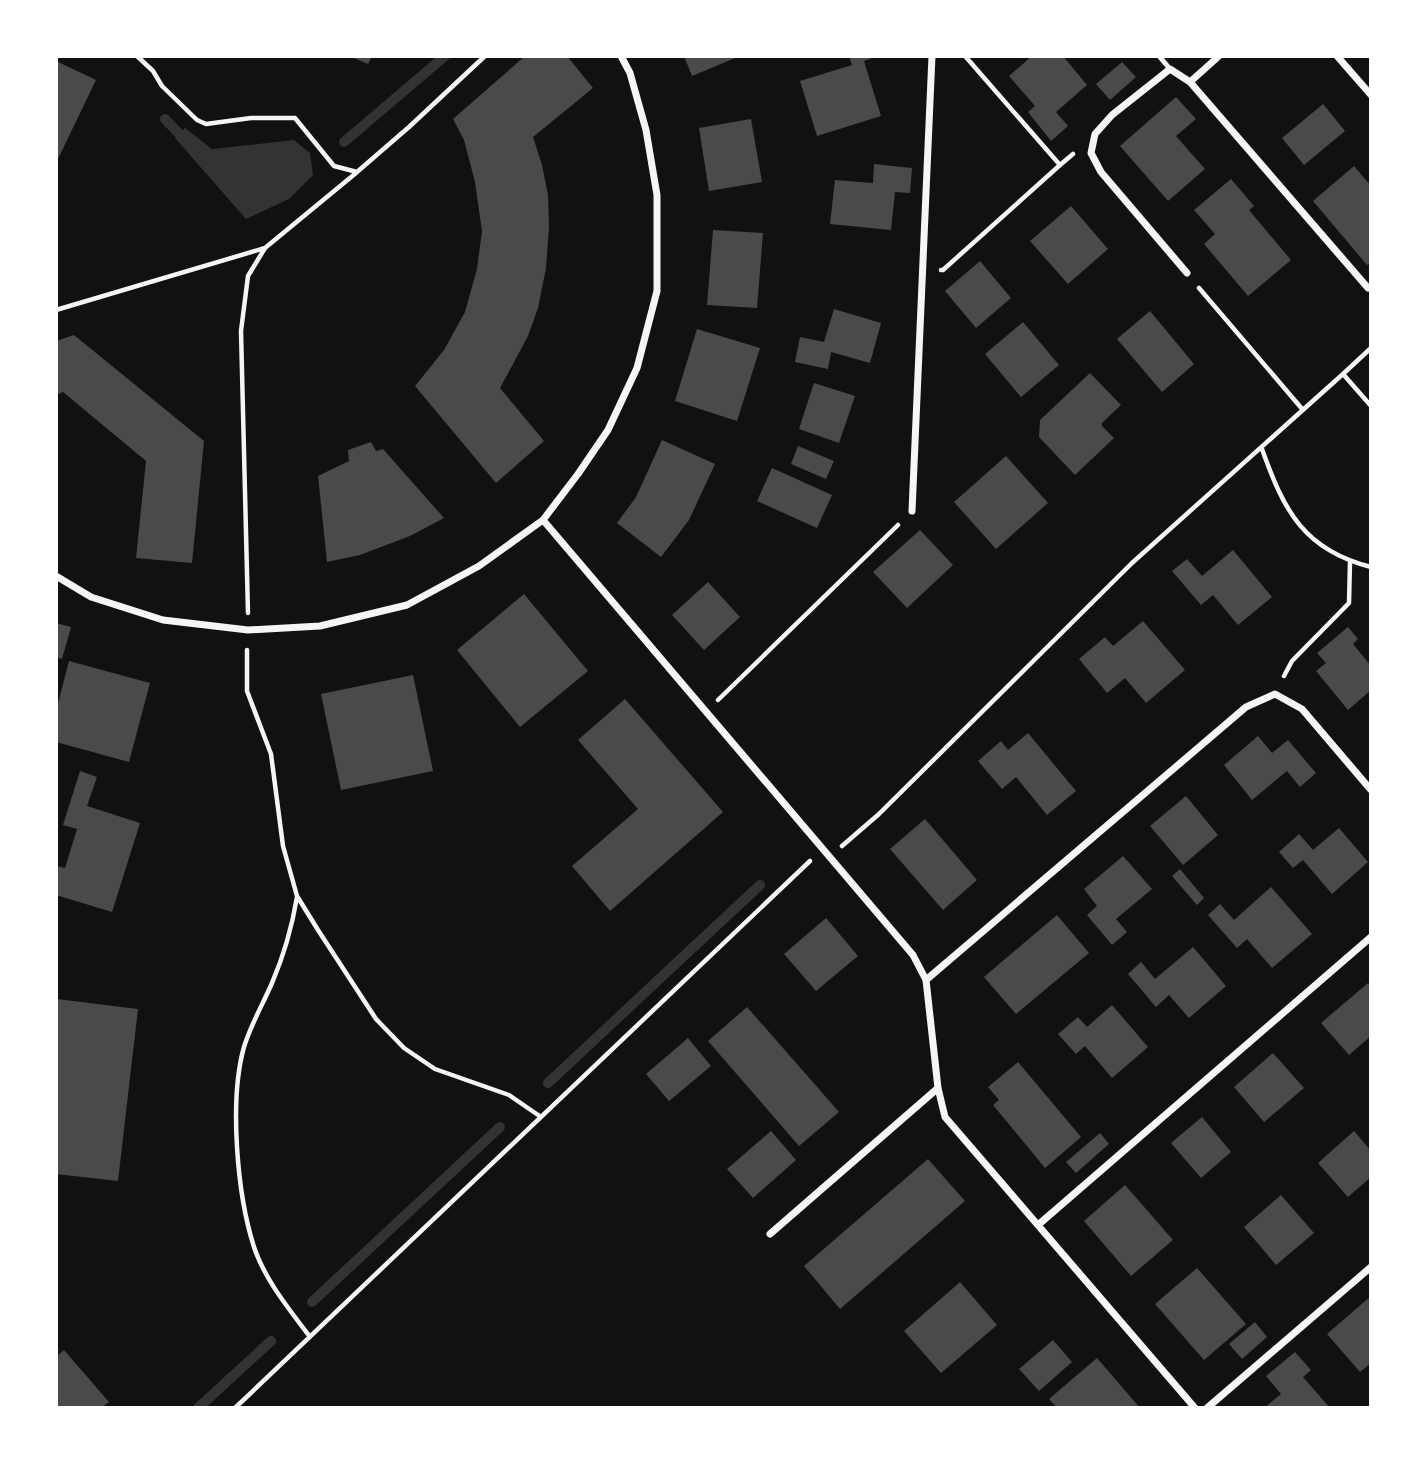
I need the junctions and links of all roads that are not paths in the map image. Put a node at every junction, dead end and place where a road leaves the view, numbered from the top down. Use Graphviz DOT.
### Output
graph roads {
  1 [pos="621,56"];
  2 [pos="932,56"];
  3 [pos="1159,56"];
  4 [pos="1219,56"];
  5 [pos="1337,56"];
  6 [pos="1170,69"];
  7 [pos="1190,82"];
  8 [pos="1371,95"];
  9 [pos="1187,273"];
  10 [pos="1367,288"];
  11 [pos="912,510"];
  12 [pos="543,520"];
  13 [pos="56,576"];
  14 [pos="1371,790"];
  15 [pos="1371,937"];
  16 [pos="926,980"];
  17 [pos="938,1088"];
  18 [pos="1038,1225"];
  19 [pos="770,1234"];
  20 [pos="1371,1267"];
  21 [pos="1195,1408"];
  22 [pos="1207,1408"];
  1 -- 12 [label="street"];
  2 -- 11 [label="street"];
  3 -- 6 [label="lane"];
  4 -- 7 [label="street"];
  5 -- 8 [label="street"];
  6 -- 7 [label="street"];
  6 -- 9 [label="street"];
  7 -- 10 [label="street"];
  12 -- 13 [label="street"];
  12 -- 16 [label="street"];
  14 -- 16 [label="street"];
  15 -- 18 [label="street"];
  16 -- 17 [label="street"];
  17 -- 18 [label="street"];
  17 -- 19 [label="street"];
  18 -- 21 [label="street"];
  20 -- 22 [label="street"];
}
